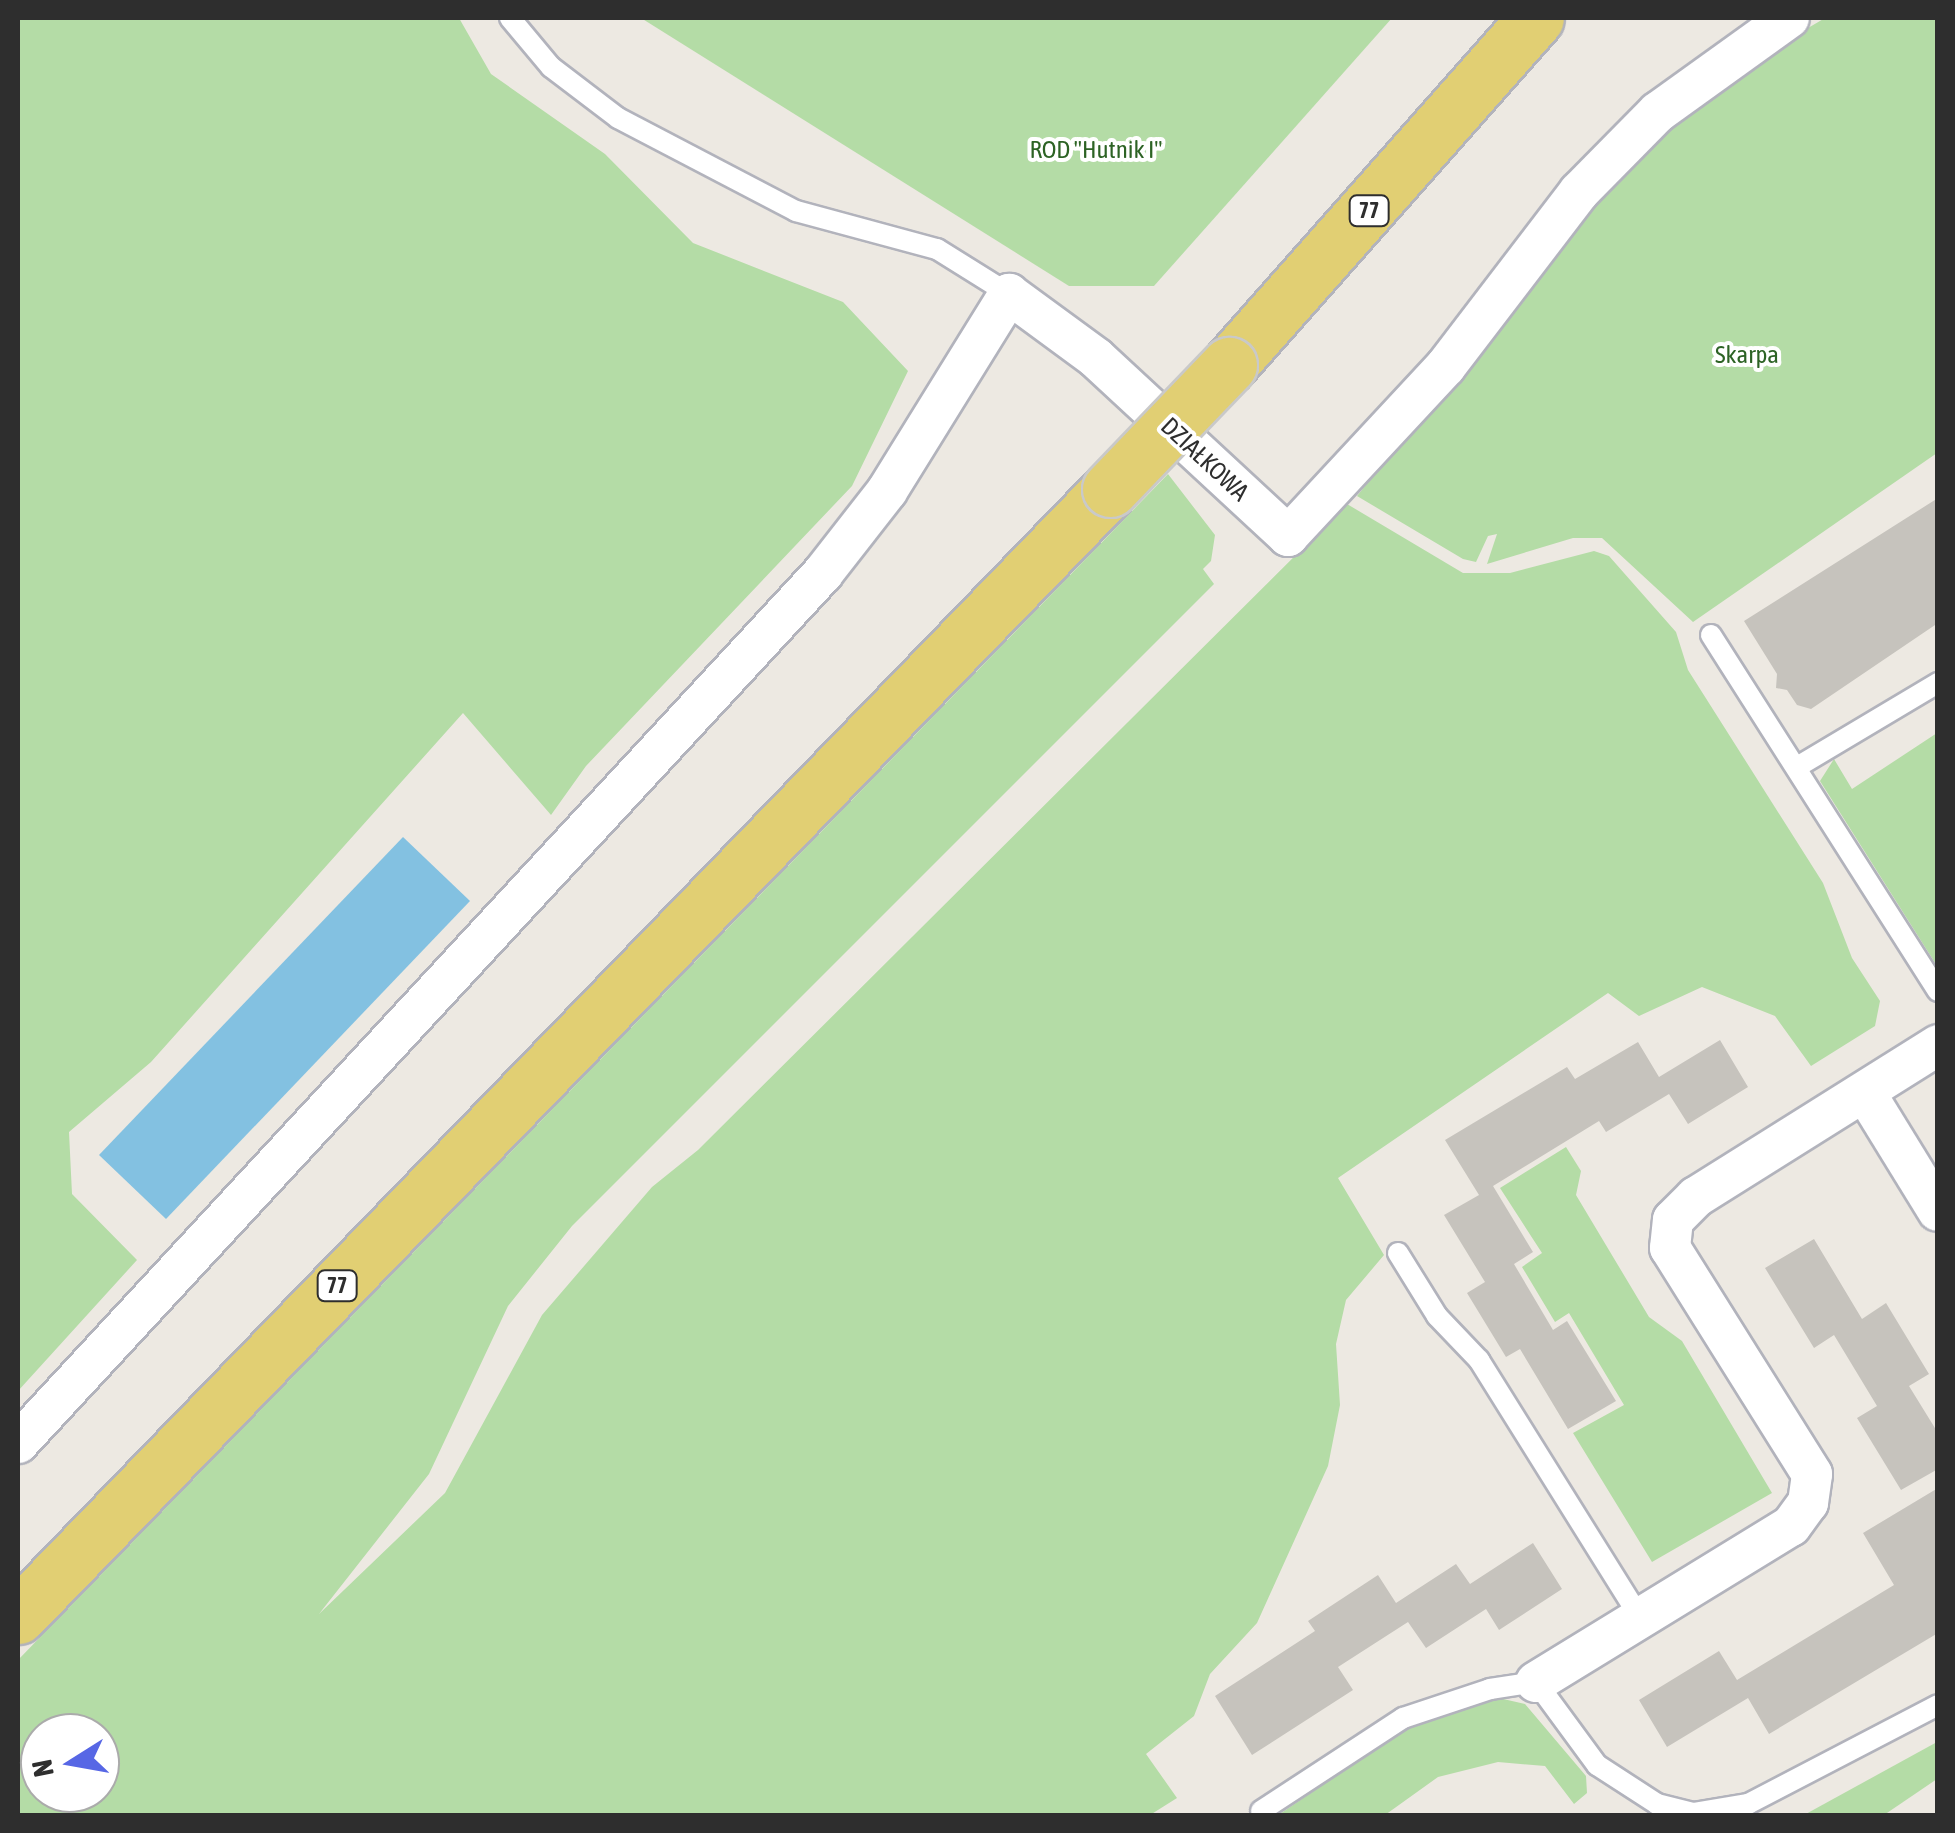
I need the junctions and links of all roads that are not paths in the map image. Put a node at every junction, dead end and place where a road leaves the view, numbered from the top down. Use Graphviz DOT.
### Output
graph roads {
  1 [pos="510,18"];
  2 [pos="1536,18"];
  3 [pos="1789,18"];
  4 [pos="1009,294"];
  5 [pos="1711,635"];
  6 [pos="1938,683"];
  7 [pos="1798,768"];
  8 [pos="1938,991"];
  9 [pos="1938,1045"];
  10 [pos="1866,1094"];
  11 [pos="1938,1210"];
  12 [pos="1398,1253"];
  13 [pos="18,1443"];
  14 [pos="18,1616"];
  15 [pos="1640,1618"];
  16 [pos="1536,1682"];
  17 [pos="1938,1705"];
  18 [pos="1261,1812"];
  1 -- 4 [label="lane, DZIAŁKOWA"];
  2 -- 14 [label="main road, 77, bridge"];
  3 -- 4 [label="street, DZIAŁKOWA"];
  4 -- 13 [label="street"];
  5 -- 7 [label="lane"];
  6 -- 7 [label="lane"];
  7 -- 8 [label="lane"];
  9 -- 10 [label="street"];
  10 -- 11 [label="street"];
  10 -- 15 [label="street"];
  12 -- 15 [label="lane"];
  15 -- 16 [label="street"];
  16 -- 17 [label="lane"];
  16 -- 18 [label="lane"];
}
